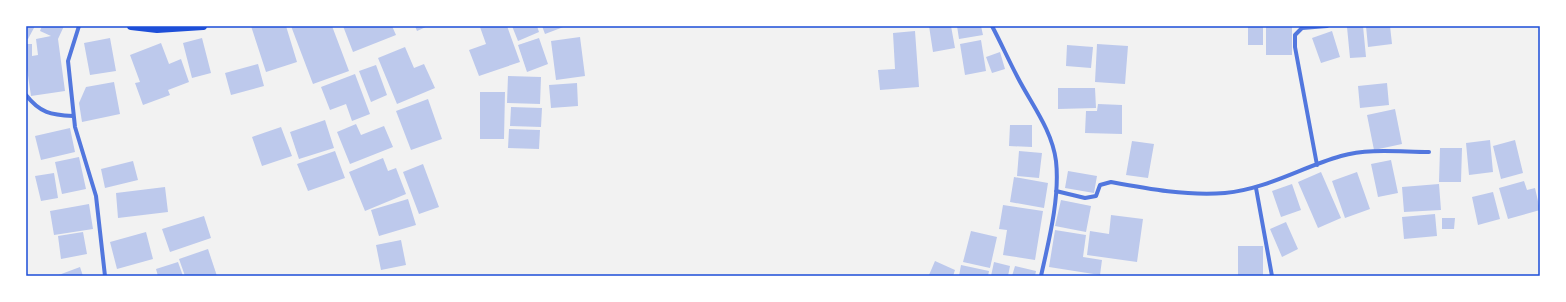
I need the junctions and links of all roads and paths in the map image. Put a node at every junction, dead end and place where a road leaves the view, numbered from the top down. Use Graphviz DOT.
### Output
graph roads {
  1 [pos="79,26"];
  2 [pos="131,26"];
  3 [pos="203,26"];
  4 [pos="992,26"];
  5 [pos="1327,26"];
  6 [pos="26,95"];
  7 [pos="73,116"];
  8 [pos="1429,152"];
  9 [pos="1317,165"];
  10 [pos="1256,188"];
  11 [pos="1056,191"];
  12 [pos="105,276"];
  13 [pos="1041,276"];
  14 [pos="1272,276"];
  1 -- 7 [label="street"];
  2 -- 3 [label="main road"];
  4 -- 11 [label="street"];
  5 -- 9 [label="street"];
  6 -- 7 [label="street"];
  7 -- 12 [label="street"];
  8 -- 9 [label="street"];
  9 -- 10 [label="street"];
  10 -- 11 [label="street"];
  10 -- 14 [label="street"];
  11 -- 13 [label="street"];
}
